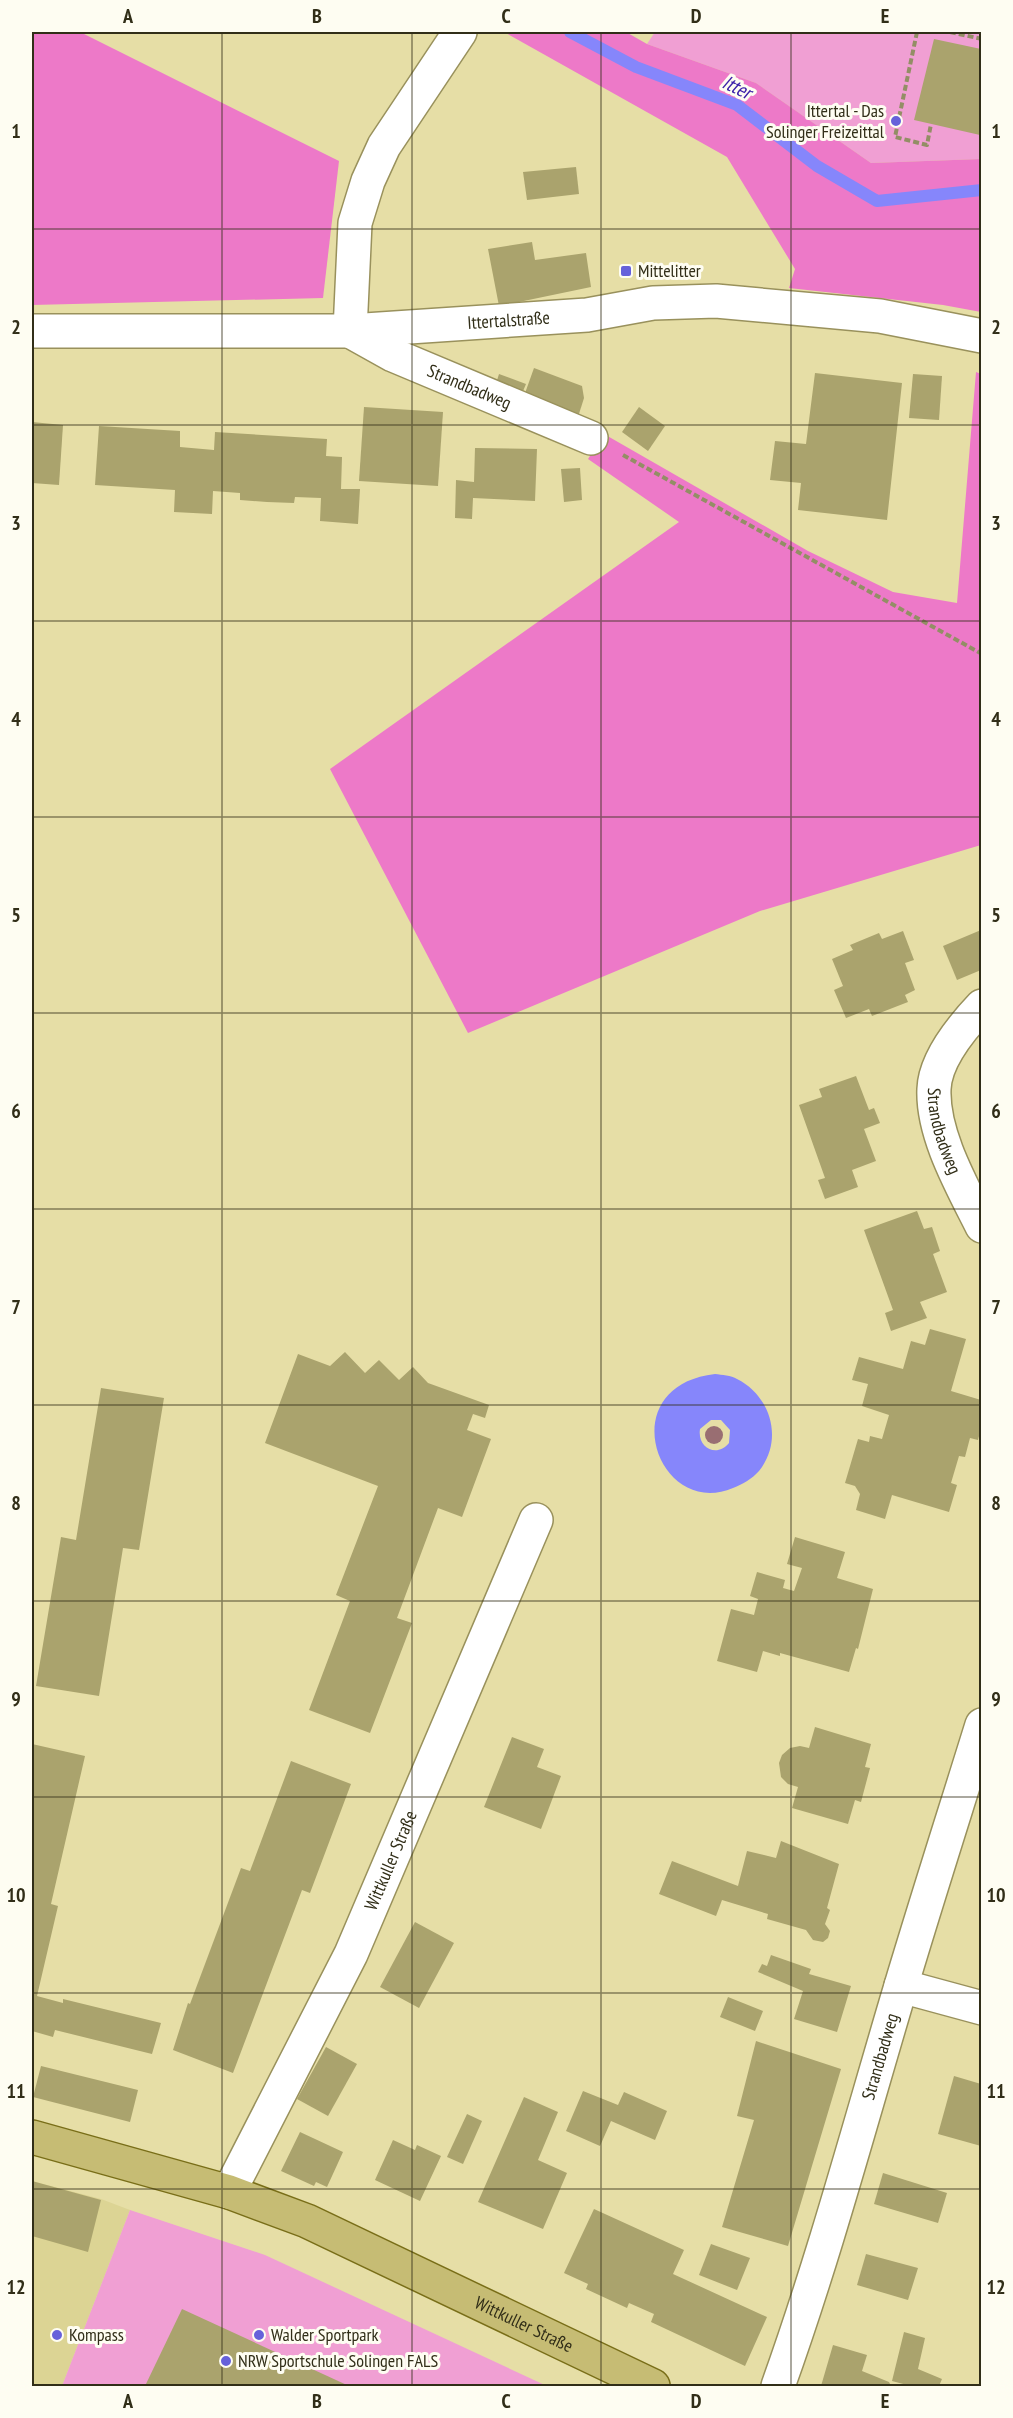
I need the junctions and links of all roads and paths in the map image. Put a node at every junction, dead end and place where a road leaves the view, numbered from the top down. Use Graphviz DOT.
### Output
graph roads {
  1 [pos="460,32"];
  2 [pos="917,32"];
  3 [pos="950,32"];
  4 [pos="981,39"];
  5 [pos="931,124"];
  6 [pos="32,331"];
  7 [pos="351,331"];
  8 [pos="981,336"];
  9 [pos="591,438"];
  10 [pos="981,654"];
  11 [pos="981,1006"];
  12 [pos="981,1226"];
  13 [pos="536,1520"];
  14 [pos="981,1725"];
  15 [pos="901,1986"];
  16 [pos="981,2008"];
  17 [pos="32,2137"];
  18 [pos="229,2192"];
  19 [pos="653,2386"];
  20 [pos="778,2386"];
  1 -- 7 [label="street"];
  2 -- 5 [label="path"];
  3 -- 4 [label="path"];
  6 -- 7 [label="street, Ittertalstraße"];
  7 -- 8 [label="street, Ittertalstraße"];
  7 -- 9 [label="street, Strandbadweg"];
  9 -- 10 [label="path"];
  11 -- 12 [label="street, Strandbadweg"];
  13 -- 18 [label="street, Wittkuller Straße"];
  14 -- 15 [label="street, Strandbadweg"];
  15 -- 16 [label="street"];
  15 -- 20 [label="street, Strandbadweg"];
  17 -- 18 [label="main road, Wittkuller Straße"];
  18 -- 19 [label="main road, Wittkuller Straße"];
}
